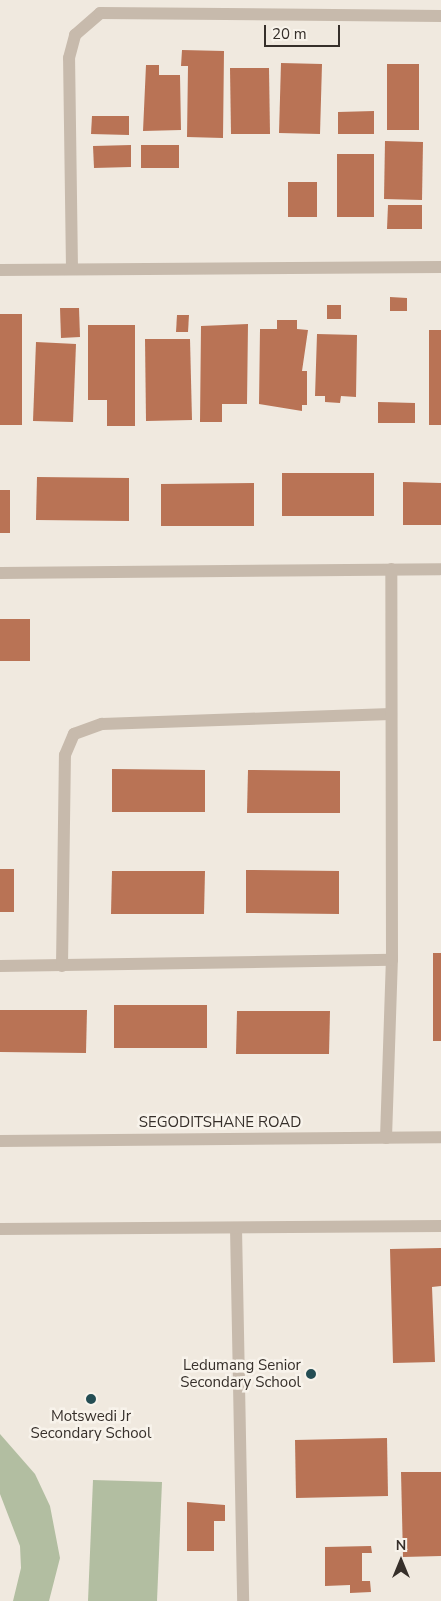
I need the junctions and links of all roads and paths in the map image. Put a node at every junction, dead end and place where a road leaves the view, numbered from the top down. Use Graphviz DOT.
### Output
graph roads {
  1 [pos="441,16"];
  2 [pos="441,267"];
  3 [pos="0,270"];
  4 [pos="72,270"];
  5 [pos="391,569"];
  6 [pos="440,569"];
  7 [pos="0,573"];
  8 [pos="390,714"];
  9 [pos="392,960"];
  10 [pos="0,966"];
  11 [pos="62,966"];
  12 [pos="441,1137"];
  13 [pos="386,1138"];
  14 [pos="0,1141"];
  15 [pos="441,1226"];
  16 [pos="236,1228"];
  17 [pos="0,1229"];
  18 [pos="243,1601"];
  1 -- 4 [label="street"];
  2 -- 4 [label="street"];
  3 -- 4 [label="street"];
  5 -- 6 [label="street"];
  5 -- 7 [label="street"];
  5 -- 8 [label="street"];
  8 -- 9 [label="street"];
  8 -- 11 [label="street"];
  9 -- 11 [label="street"];
  9 -- 13 [label="street"];
  10 -- 11 [label="street"];
  12 -- 13 [label="street, SEGODITSHANE ROAD"];
  13 -- 14 [label="street, SEGODITSHANE ROAD"];
  15 -- 16 [label="street"];
  16 -- 17 [label="street"];
  16 -- 18 [label="street"];
}
